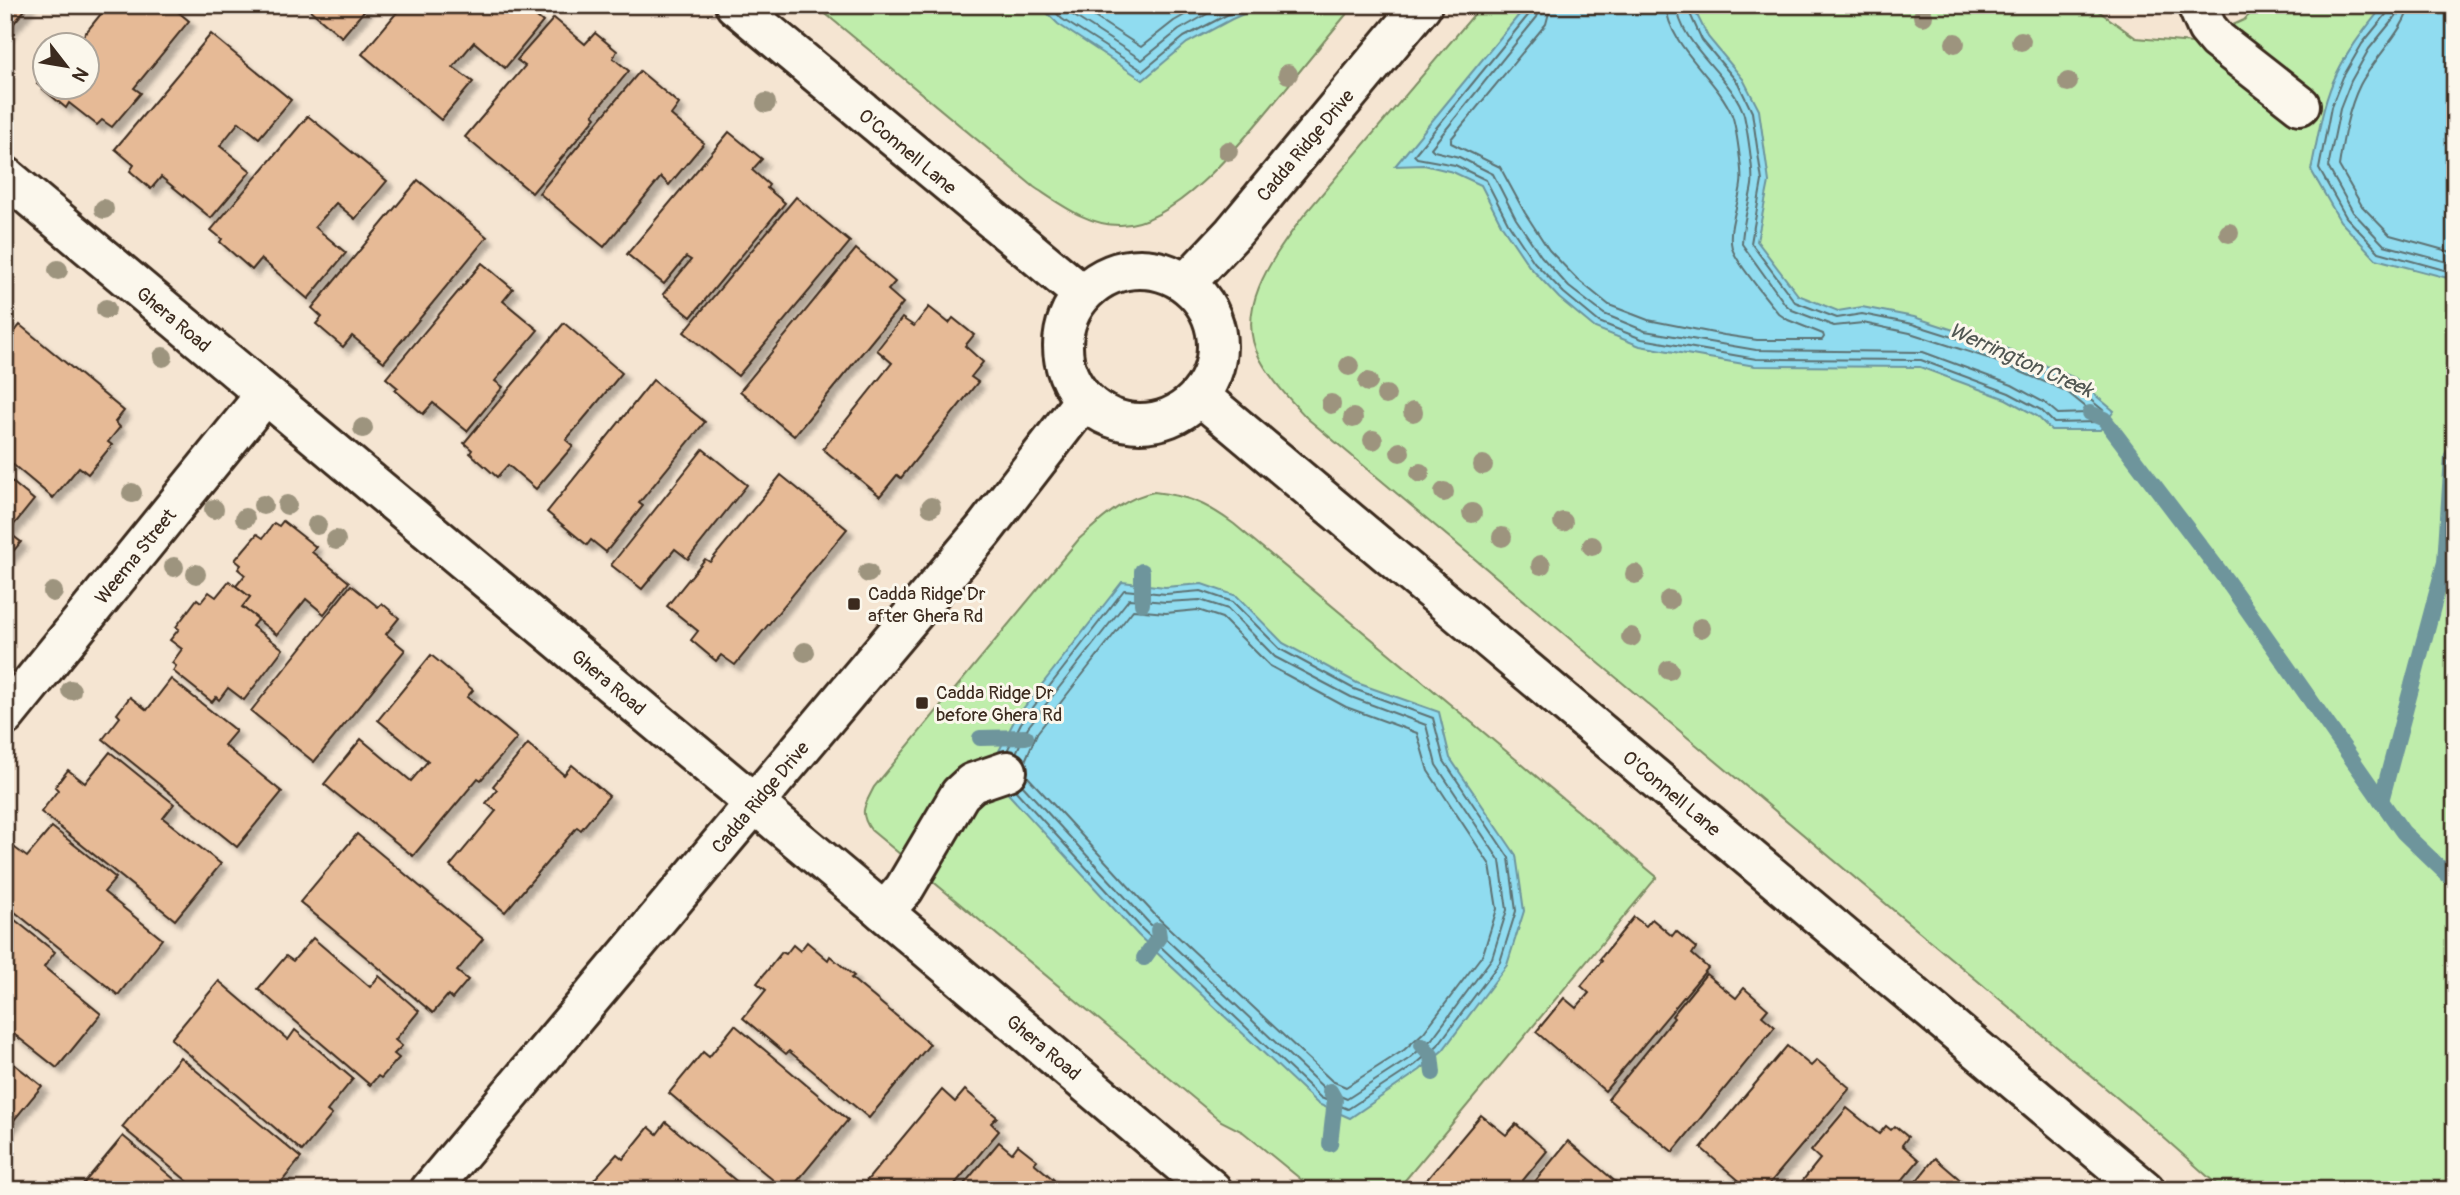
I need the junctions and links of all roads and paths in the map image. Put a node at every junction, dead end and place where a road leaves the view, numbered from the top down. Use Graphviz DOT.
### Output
graph roads {
  1 [pos="735,5"];
  2 [pos="1422,5"];
  3 [pos="2197,5"];
  4 [pos="2300,105"];
  5 [pos="5,176"];
  6 [pos="1186,283"];
  7 [pos="1082,294"];
  8 [pos="265,395"];
  9 [pos="1200,396"];
  10 [pos="1084,400"];
  11 [pos="5,716"];
  12 [pos="1007,771"];
  13 [pos="754,804"];
  14 [pos="884,912"];
  15 [pos="430,1190"];
  16 [pos="1212,1190"];
  17 [pos="2145,1190"];
  1 -- 7 [label="street, O'Connell Lane"];
  2 -- 6 [label="street, Cadda Ridge Drive"];
  3 -- 4 [label="street"];
  5 -- 8 [label="street, Ghera Road"];
  6 -- 7 [label="street"];
  6 -- 9 [label="street"];
  7 -- 10 [label="street"];
  8 -- 11 [label="street, Weema Street"];
  8 -- 13 [label="street, Ghera Road"];
  9 -- 10 [label="street"];
  9 -- 17 [label="street, O'Connell Lane"];
  10 -- 13 [label="street, Cadda Ridge Drive"];
  12 -- 14 [label="street"];
  13 -- 14 [label="street, Ghera Road"];
  13 -- 15 [label="street, Cadda Ridge Drive"];
  14 -- 16 [label="street, Ghera Road"];
}
